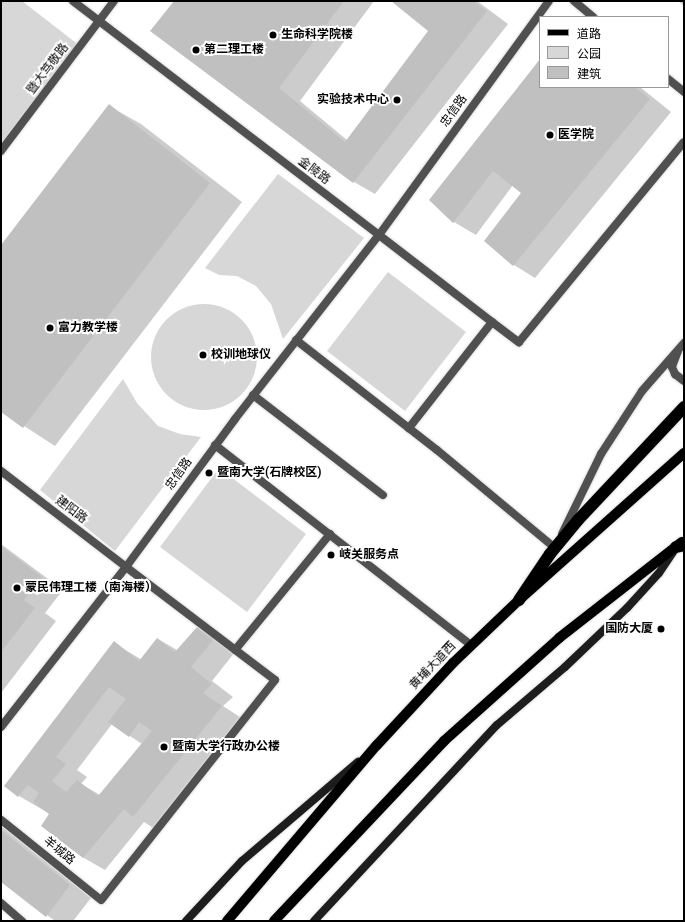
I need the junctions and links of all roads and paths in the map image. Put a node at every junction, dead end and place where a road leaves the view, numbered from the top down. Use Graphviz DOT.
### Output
graph roads {
  1 [pos="73,1"];
  2 [pos="114,1"];
  3 [pos="549,1"];
  4 [pos="574,1"];
  5 [pos="592,16"];
  6 [pos="99,21"];
  7 [pos="669,80"];
  8 [pos="684,92"];
  9 [pos="684,142"];
  10 [pos="1,151"];
  11 [pos="379,235"];
  12 [pos="492,322"];
  13 [pos="296,340"];
  14 [pos="682,346"];
  15 [pos="684,380"];
  16 [pos="253,395"];
  17 [pos="684,407"];
  18 [pos="409,428"];
  19 [pos="215,445"];
  20 [pos="684,453"];
  21 [pos="1,471"];
  22 [pos="383,495"];
  23 [pos="330,534"];
  24 [pos="681,544"];
  25 [pos="555,548"];
  26 [pos="126,567"];
  27 [pos="519,600"];
  28 [pos="471,645"];
  29 [pos="235,650"];
  30 [pos="1,727"];
  31 [pos="377,746"];
  32 [pos="1,820"];
  33 [pos="101,900"];
  34 [pos="1,903"];
  35 [pos="22,921"];
  36 [pos="186,921"];
  37 [pos="227,921"];
  38 [pos="274,921"];
  39 [pos="314,921"];
  1 -- 6 [label="street, 金陵路"];
  2 -- 6 [label="street, 暨大笃敬路"];
  3 -- 11 [label="street, 忠信路"];
  4 -- 5 [label="street"];
  6 -- 10 [label="street, 暨大笃敬路"];
  6 -- 11 [label="street, 金陵路"];
  7 -- 8 [label="street"];
  9 -- 12 [label="street, 金陵路"];
  11 -- 12 [label="street, 金陵路"];
  11 -- 13 [label="street"];
  12 -- 18 [label="street"];
  13 -- 16 [label="street"];
  13 -- 18 [label="street"];
  14 -- 15 [label="street"];
  14 -- 25 [label="street"];
  16 -- 19 [label="street, 忠信路"];
  16 -- 22 [label="street"];
  17 -- 25 [label="highway"];
  18 -- 25 [label="street"];
  19 -- 23 [label="street"];
  19 -- 26 [label="street, 忠信路"];
  20 -- 27 [label="main road, 黄埔大道西"];
  21 -- 26 [label="street, 建阳路"];
  23 -- 28 [label="street"];
  23 -- 29 [label="street"];
  24 -- 38 [label="main road"];
  24 -- 39 [label="main road"];
  25 -- 27 [label="highway"];
  26 -- 29 [label="street, 建阳路"];
  26 -- 30 [label="street, 忠信路"];
  27 -- 28 [label="main road, 黄埔大道西"];
  28 -- 31 [label="main road, 黄埔大道西"];
  29 -- 33 [label="street, 建阳路"];
  31 -- 36 [label="main road"];
  31 -- 37 [label="main road, 黄埔大道西"];
  32 -- 33 [label="street, 羊城路"];
  34 -- 35 [label="street"];
}
